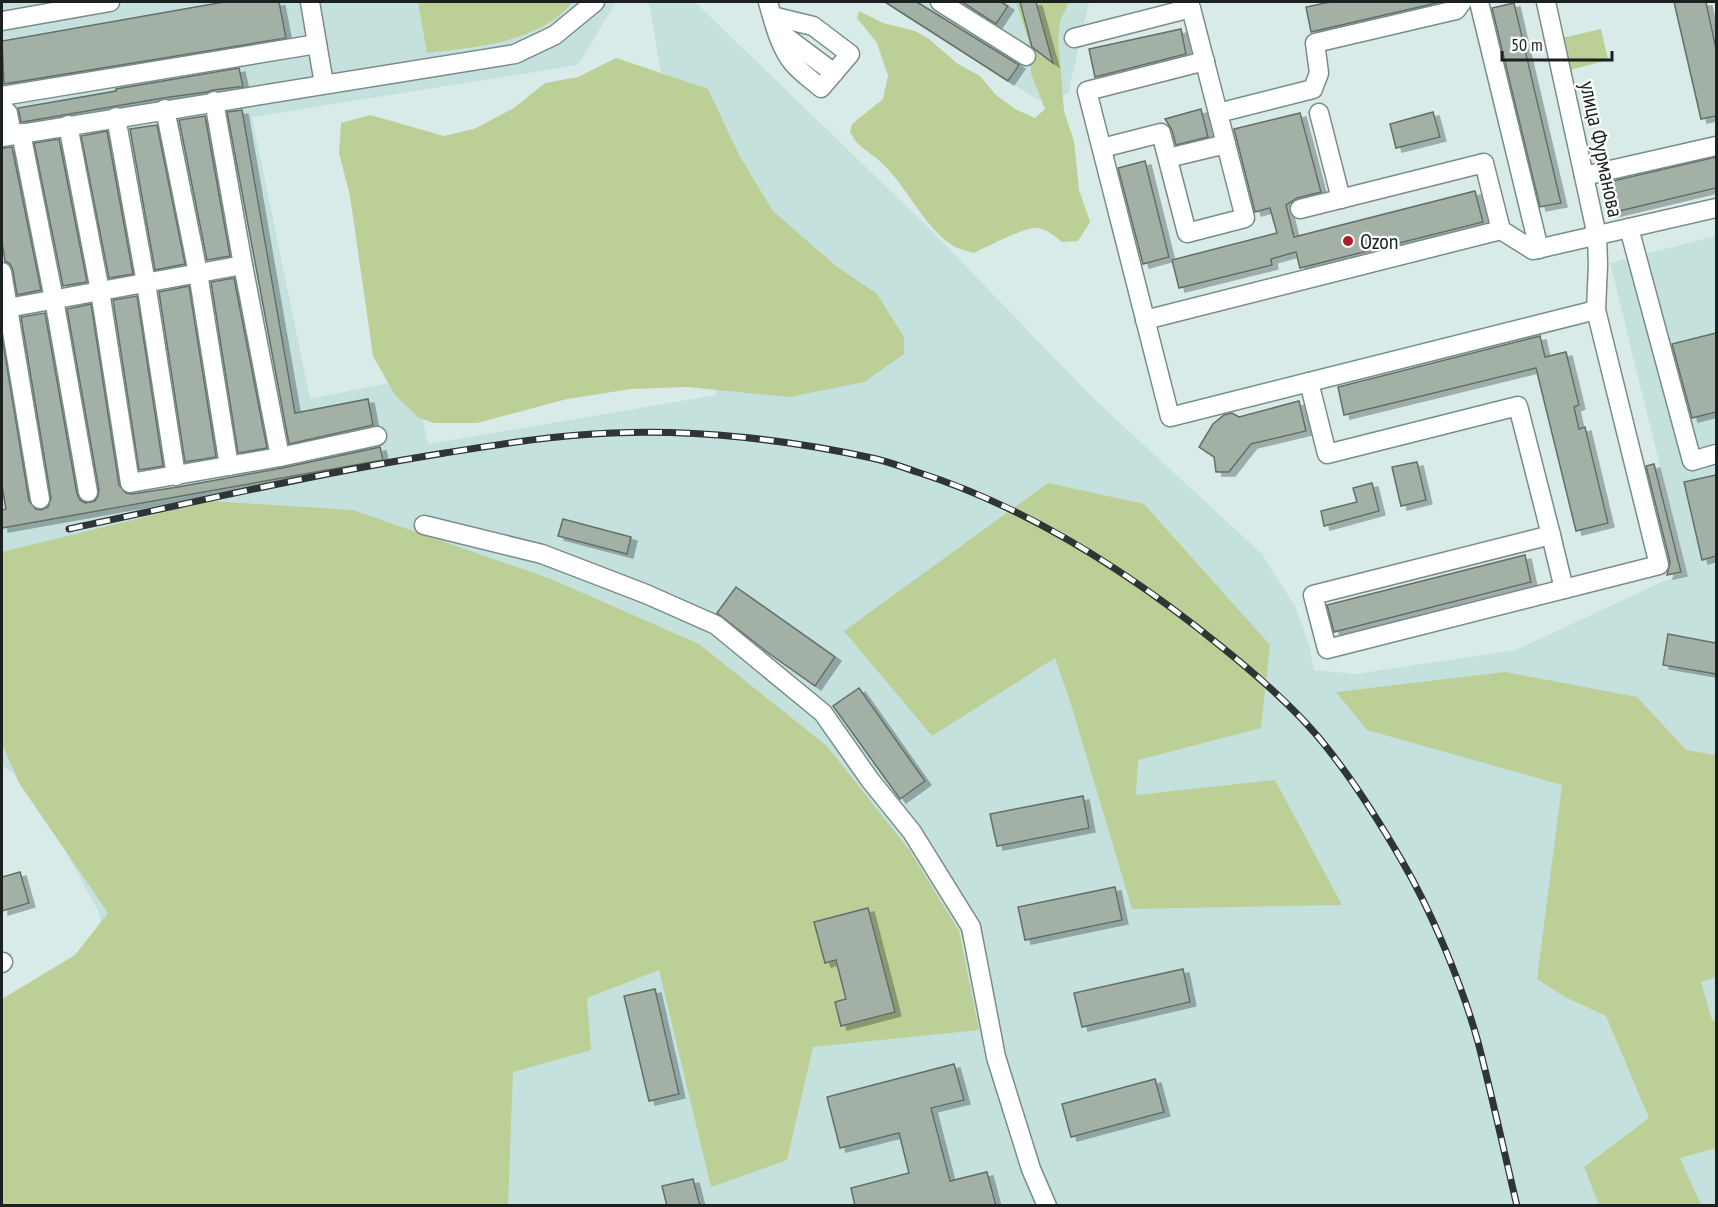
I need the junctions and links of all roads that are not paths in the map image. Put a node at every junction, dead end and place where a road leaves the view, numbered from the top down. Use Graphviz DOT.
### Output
graph roads {
  1 [pos="110,2"];
  2 [pos="310,2"];
  3 [pos="596,2"];
  4 [pos="940,2"];
  5 [pos="1462,2"];
  6 [pos="1479,2"];
  7 [pos="1546,2"];
  8 [pos="772,15"];
  9 [pos="2,21"];
  10 [pos="1074,38"];
  11 [pos="317,44"];
  12 [pos="1026,56"];
  13 [pos="1205,61"];
  14 [pos="324,84"];
  15 [pos="2,96"];
  16 [pos="214,101"];
  17 [pos="2,107"];
  18 [pos="165,109"];
  19 [pos="1218,113"];
  20 [pos="1319,113"];
  21 [pos="116,117"];
  22 [pos="68,125"];
  23 [pos="12,135"];
  24 [pos="1226,144"];
  25 [pos="1716,146"];
  26 [pos="1102,148"];
  27 [pos="1168,158"];
  28 [pos="1584,176"];
  29 [pos="1341,199"];
  30 [pos="1716,208"];
  31 [pos="1300,210"];
  32 [pos="1629,228"];
  33 [pos="1501,230"];
  34 [pos="1597,236"];
  35 [pos="1539,249"];
  36 [pos="243,265"];
  37 [pos="2,272"];
  38 [pos="198,273"];
  39 [pos="146,283"];
  40 [pos="100,291"];
  41 [pos="54,299"];
  42 [pos="4,309"];
  43 [pos="1596,310"];
  44 [pos="1145,320"];
  45 [pos="1309,382"];
  46 [pos="377,436"];
  47 [pos="1716,454"];
  48 [pos="280,457"];
  49 [pos="229,466"];
  50 [pos="176,476"];
  51 [pos="88,492"];
  52 [pos="40,500"];
  53 [pos="424,525"];
  54 [pos="1551,535"];
  55 [pos="1564,589"];
  56 [pos="1047,1206"];
  1 -- 9 [label="street"];
  2 -- 11 [label="street"];
  3 -- 14 [label="street"];
  4 -- 12 [label="street"];
  5 -- 19 [label="street"];
  6 -- 35 [label="street"];
  7 -- 28 [label="street, улица Фурманова"];
  8 -- 8 [label="street"];
  10 -- 13 [label="street"];
  11 -- 14 [label="street"];
  11 -- 15 [label="street"];
  13 -- 19 [label="street"];
  13 -- 26 [label="street"];
  14 -- 16 [label="street"];
  16 -- 18 [label="street"];
  16 -- 36 [label="street"];
  17 -- 23 [label="street"];
  18 -- 21 [label="street"];
  18 -- 38 [label="street"];
  19 -- 24 [label="street"];
  20 -- 29 [label="street"];
  21 -- 22 [label="street"];
  21 -- 39 [label="street"];
  22 -- 23 [label="street"];
  22 -- 40 [label="street"];
  23 -- 41 [label="street"];
  24 -- 27 [label="street"];
  24 -- 27 [label="street"];
  25 -- 28 [label="street"];
  26 -- 27 [label="street"];
  26 -- 44 [label="street"];
  28 -- 34 [label="street, улица Фурманова"];
  29 -- 31 [label="street"];
  29 -- 33 [label="street"];
  30 -- 32 [label="street"];
  32 -- 34 [label="street"];
  32 -- 47 [label="street"];
  33 -- 35 [label="street"];
  33 -- 44 [label="street"];
  34 -- 35 [label="street"];
  34 -- 43 [label="street, улица Фурманова"];
  36 -- 38 [label="street"];
  36 -- 48 [label="street"];
  37 -- 42 [label="street"];
  38 -- 39 [label="street"];
  38 -- 49 [label="street"];
  39 -- 40 [label="street"];
  39 -- 50 [label="street"];
  40 -- 41 [label="street"];
  40 -- 50 [label="street"];
  41 -- 42 [label="street"];
  41 -- 51 [label="street"];
  42 -- 52 [label="street"];
  43 -- 45 [label="street"];
  43 -- 55 [label="street, улица Фурманова"];
  44 -- 45 [label="street"];
  45 -- 54 [label="street"];
  46 -- 48 [label="street"];
  48 -- 49 [label="street"];
  49 -- 50 [label="street"];
  53 -- 56 [label="street"];
  54 -- 55 [label="street"];
  54 -- 55 [label="street"];
}
